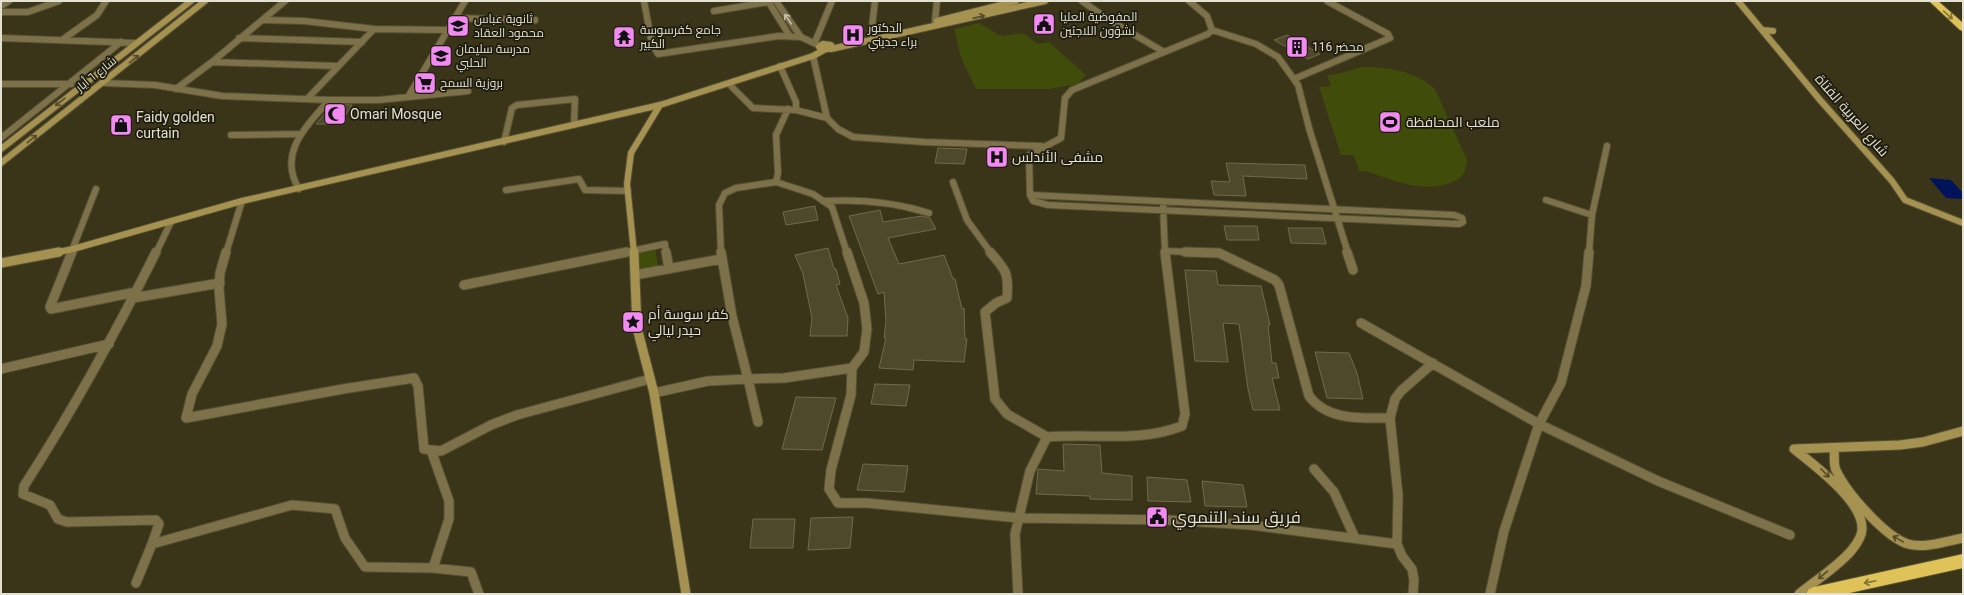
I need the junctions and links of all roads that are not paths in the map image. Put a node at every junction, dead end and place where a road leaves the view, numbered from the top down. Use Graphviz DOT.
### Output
graph roads {
  1 [pos="9,1"];
  2 [pos="59,1"];
  3 [pos="106,1"];
  4 [pos="191,1"];
  5 [pos="205,1"];
  6 [pos="285,1"];
  7 [pos="465,1"];
  8 [pos="644,1"];
  9 [pos="769,1"];
  10 [pos="776,1"];
  11 [pos="832,1"];
  12 [pos="875,1"];
  13 [pos="937,1"];
  14 [pos="1016,1"];
  15 [pos="1045,1"];
  16 [pos="1082,1"];
  17 [pos="1189,1"];
  18 [pos="1327,1"];
  19 [pos="1738,1"];
  20 [pos="1933,1"];
  21 [pos="1,6"];
  22 [pos="714,11"];
  23 [pos="1,12"];
  24 [pos="169,18"];
  25 [pos="454,18"];
  26 [pos="183,19"];
  27 [pos="264,20"];
  28 [pos="535,20"];
  29 [pos="935,21"];
  30 [pos="1963,28"];
  31 [pos="374,29"];
  32 [pos="446,30"];
  33 [pos="1212,30"];
  34 [pos="1762,30"];
  35 [pos="1773,31"];
  36 [pos="789,35"];
  37 [pos="872,35"];
  38 [pos="801,37"];
  39 [pos="1,38"];
  40 [pos="239,38"];
  41 [pos="62,40"];
  42 [pos="121,42"];
  43 [pos="362,42"];
  44 [pos="136,43"];
  45 [pos="819,46"];
  46 [pos="829,46"];
  47 [pos="1164,52"];
  48 [pos="813,56"];
  49 [pos="212,62"];
  50 [pos="337,66"];
  51 [pos="780,66"];
  52 [pos="1294,79"];
  53 [pos="104,83"];
  54 [pos="1,84"];
  55 [pos="71,84"];
  56 [pos="729,84"];
  57 [pos="176,89"];
  58 [pos="468,91"];
  59 [pos="408,97"];
  60 [pos="308,98"];
  61 [pos="329,100"];
  62 [pos="1820,100"];
  63 [pos="1831,100"];
  64 [pos="660,105"];
  65 [pos="788,110"];
  66 [pos="796,110"];
  67 [pos="827,118"];
  68 [pos="574,125"];
  69 [pos="301,134"];
  70 [pos="231,135"];
  71 [pos="1,138"];
  72 [pos="504,142"];
  73 [pos="1042,146"];
  74 [pos="1607,146"];
  75 [pos="1,149"];
  76 [pos="1,164"];
  77 [pos="776,182"];
  78 [pos="953,182"];
  79 [pos="96,189"];
  80 [pos="299,189"];
  81 [pos="506,190"];
  82 [pos="628,191"];
  83 [pos="1030,195"];
  84 [pos="1162,200"];
  85 [pos="1546,200"];
  86 [pos="242,201"];
  87 [pos="823,201"];
  88 [pos="1163,210"];
  89 [pos="1336,210"];
  90 [pos="928,213"];
  91 [pos="1592,215"];
  92 [pos="1338,218"];
  93 [pos="171,222"];
  94 [pos="1963,223"];
  95 [pos="73,249"];
  96 [pos="634,250"];
  97 [pos="1165,251"];
  98 [pos="721,259"];
  99 [pos="1,262"];
  100 [pos="669,269"];
  101 [pos="1353,270"];
  102 [pos="635,275"];
  103 [pos="220,283"];
  104 [pos="464,285"];
  105 [pos="135,295"];
  106 [pos="1361,323"];
  107 [pos="109,344"];
  108 [pos="1433,363"];
  109 [pos="852,368"];
  110 [pos="1,369"];
  111 [pos="650,379"];
  112 [pos="747,379"];
  113 [pos="654,393"];
  114 [pos="1390,418"];
  115 [pos="758,422"];
  116 [pos="1539,424"];
  117 [pos="1963,431"];
  118 [pos="1047,437"];
  119 [pos="1834,449"];
  120 [pos="432,450"];
  121 [pos="1314,469"];
  122 [pos="1847,492"];
  123 [pos="1019,518"];
  124 [pos="1790,535"];
  125 [pos="1355,538"];
  126 [pos="1963,538"];
  127 [pos="152,544"];
  128 [pos="1397,544"];
  129 [pos="1963,561"];
  130 [pos="433,568"];
  131 [pos="136,583"];
  132 [pos="479,594"];
  133 [pos="686,594"];
  134 [pos="1018,594"];
  135 [pos="1413,594"];
  136 [pos="1490,594"];
  137 [pos="1799,594"];
  138 [pos="1814,594"];
  1 -- 21 [label="street"];
  2 -- 23 [label="street"];
  3 -- 41 [label="street"];
  4 -- 24 [label="street, شارع ٦ أيار"];
  5 -- 26 [label="street, شارع ٦ أيار"];
  6 -- 27 [label="street"];
  7 -- 25 [label="street"];
  8 -- 36 [label="street"];
  9 -- 22 [label="street"];
  9 -- 36 [label="street"];
  38 -- 10 [label="street, one-way"];
  11 -- 45 [label="street"];
  12 -- 37 [label="street"];
  13 -- 29 [label="street"];
  14 -- 29 [label="street"];
  46 -- 15 [label="street, one-way"];
  16 -- 47 [label="street"];
  17 -- 33 [label="street"];
  18 -- 52 [label="street"];
  19 -- 34 [label="street, شارع العربية الفتاة"];
  20 -- 30 [label="highway, one-way"];
  24 -- 26 [label="street"];
  24 -- 44 [label="street, شارع ٦ أيار"];
  25 -- 28 [label="street"];
  25 -- 32 [label="street"];
  53 -- 26 [label="street, شارع ٦ أيار, one-way"];
  27 -- 31 [label="street"];
  27 -- 40 [label="street"];
  29 -- 37 [label="street"];
  31 -- 32 [label="street"];
  31 -- 43 [label="street"];
  32 -- 59 [label="street"];
  33 -- 47 [label="street"];
  33 -- 52 [label="street"];
  34 -- 35 [label="street"];
  34 -- 62 [label="street, شارع العربية الفتاة"];
  36 -- 38 [label="street"];
  37 -- 46 [label="street"];
  38 -- 45 [label="street"];
  39 -- 41 [label="street"];
  40 -- 43 [label="street"];
  40 -- 49 [label="street"];
  41 -- 42 [label="street"];
  42 -- 44 [label="street"];
  42 -- 55 [label="street"];
  43 -- 50 [label="street"];
  44 -- 75 [label="street, شارع ٦ أيار, one-way"];
  45 -- 46 [label="street"];
  45 -- 48 [label="street"];
  47 -- 73 [label="street"];
  48 -- 51 [label="street"];
  48 -- 67 [label="street"];
  49 -- 50 [label="street"];
  49 -- 57 [label="street"];
  50 -- 60 [label="street"];
  51 -- 56 [label="street"];
  51 -- 66 [label="street"];
  52 -- 89 [label="street"];
  53 -- 57 [label="street"];
  76 -- 53 [label="street, شارع ٦ أيار, one-way"];
  54 -- 55 [label="street"];
  55 -- 71 [label="street"];
  56 -- 64 [label="street"];
  56 -- 65 [label="street"];
  57 -- 60 [label="street"];
  58 -- 59 [label="street"];
  59 -- 61 [label="street"];
  60 -- 61 [label="street"];
  61 -- 69 [label="street"];
  62 -- 63 [label="street"];
  62 -- 94 [label="street, شارع العربية الفتاة"];
  64 -- 68 [label="street"];
  64 -- 82 [label="street"];
  65 -- 66 [label="street"];
  65 -- 77 [label="street"];
  66 -- 67 [label="street"];
  67 -- 73 [label="street"];
  68 -- 72 [label="street"];
  68 -- 72 [label="street"];
  69 -- 70 [label="street"];
  69 -- 80 [label="street"];
  72 -- 80 [label="street"];
  73 -- 83 [label="street"];
  74 -- 91 [label="street"];
  77 -- 87 [label="street"];
  77 -- 98 [label="street"];
  78 -- 118 [label="street"];
  79 -- 95 [label="street"];
  80 -- 86 [label="street"];
  81 -- 82 [label="street"];
  82 -- 96 [label="street"];
  83 -- 84 [label="street"];
  83 -- 88 [label="street"];
  84 -- 88 [label="street"];
  84 -- 89 [label="street"];
  85 -- 91 [label="street"];
  86 -- 93 [label="street"];
  86 -- 103 [label="street"];
  87 -- 90 [label="street"];
  87 -- 109 [label="street"];
  88 -- 92 [label="street"];
  88 -- 97 [label="street"];
  89 -- 92 [label="street"];
  89 -- 92 [label="street"];
  91 -- 116 [label="street"];
  92 -- 101 [label="street"];
  93 -- 95 [label="street"];
  93 -- 105 [label="street"];
  95 -- 99 [label="street"];
  95 -- 105 [label="street"];
  96 -- 100 [label="street"];
  96 -- 102 [label="street"];
  96 -- 104 [label="street"];
  97 -- 114 [label="street"];
  97 -- 118 [label="street"];
  98 -- 100 [label="street"];
  98 -- 112 [label="street"];
  100 -- 102 [label="street"];
  102 -- 111 [label="street"];
  103 -- 105 [label="street"];
  103 -- 120 [label="street"];
  105 -- 107 [label="street"];
  106 -- 108 [label="street"];
  107 -- 110 [label="street"];
  107 -- 127 [label="street"];
  108 -- 114 [label="street"];
  108 -- 116 [label="street"];
  109 -- 112 [label="street"];
  109 -- 123 [label="street"];
  111 -- 113 [label="street"];
  111 -- 120 [label="street"];
  112 -- 113 [label="street"];
  112 -- 115 [label="street"];
  113 -- 133 [label="street"];
  114 -- 128 [label="street"];
  116 -- 124 [label="street"];
  116 -- 136 [label="street"];
  117 -- 119 [label="street"];
  118 -- 123 [label="street"];
  119 -- 122 [label="street"];
  119 -- 122 [label="street, one-way"];
  120 -- 130 [label="street"];
  121 -- 125 [label="street"];
  126 -- 122 [label="street, one-way"];
  122 -- 137 [label="street, one-way"];
  123 -- 125 [label="street"];
  123 -- 134 [label="street"];
  125 -- 128 [label="street"];
  127 -- 130 [label="street"];
  127 -- 131 [label="street"];
  128 -- 135 [label="street"];
  129 -- 138 [label="highway, one-way"];
  130 -- 132 [label="street"];
}
